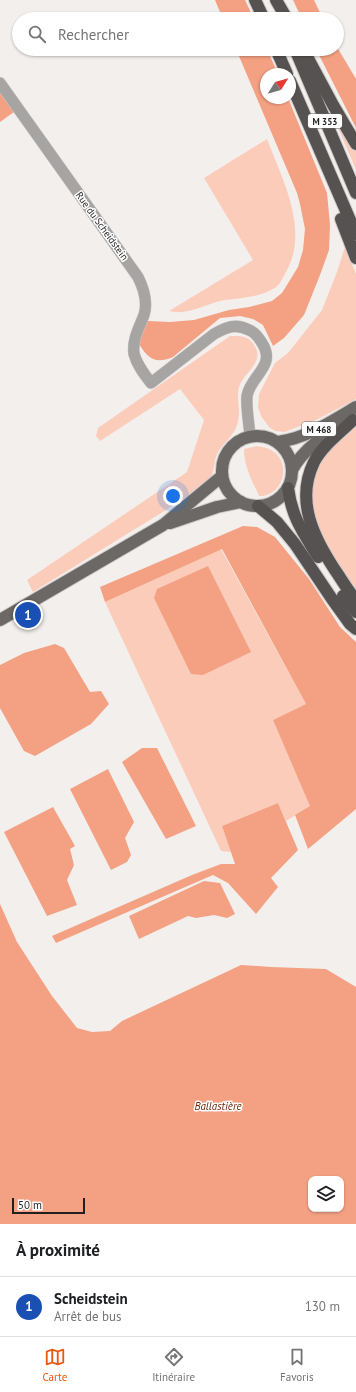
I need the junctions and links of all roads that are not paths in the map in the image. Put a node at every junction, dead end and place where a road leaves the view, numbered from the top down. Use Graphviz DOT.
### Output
graph roads {
  1 [pos="256,0"];
  2 [pos="275,0"];
  3 [pos="261,12"];
  4 [pos="279,12"];
  5 [pos="283,12"];
  6 [pos="279,56"];
  7 [pos="298,56"];
  8 [pos="308,56"];
  9 [pos="284,68"];
  10 [pos="0,83"];
  11 [pos="296,95"];
  12 [pos="356,144"];
  13 [pos="321,155"];
  14 [pos="356,193"];
  15 [pos="356,234"];
  16 [pos="356,258"];
  17 [pos="356,407"];
  18 [pos="355,419"];
  19 [pos="250,436"];
  20 [pos="278,442"];
  21 [pos="292,470"];
  22 [pos="222,476"];
  23 [pos="288,488"];
  24 [pos="242,502"];
  25 [pos="258,506"];
  26 [pos="163,525"];
  27 [pos="356,600"];
  28 [pos="356,612"];
  29 [pos="0,620"];
  30 [pos="356,629"];
  1 -- 3 [label="highway"];
  2 -- 4 [label="highway"];
  2 -- 5 [label="highway"];
  6 -- 9 [label="highway"];
  7 -- 14 [label="highway, M 353"];
  8 -- 12 [label="highway"];
  10 -- 19 [label="street, Rue du Scheidstein"];
  11 -- 13 [label="highway, M 353"];
  13 -- 15 [label="highway, M 353"];
  13 -- 16 [label="highway"];
  17 -- 20 [label="main road, M 468"];
  18 -- 21 [label="main road, M 468"];
  18 -- 27 [label="highway"];
  19 -- 20 [label="main road"];
  19 -- 22 [label="main road"];
  20 -- 21 [label="main road"];
  21 -- 23 [label="main road"];
  22 -- 24 [label="main road"];
  22 -- 26 [label="main road"];
  23 -- 25 [label="main road"];
  23 -- 28 [label="highway"];
  24 -- 25 [label="main road"];
  24 -- 26 [label="main road"];
  25 -- 30 [label="highway"];
  26 -- 29 [label="main road"];
}
